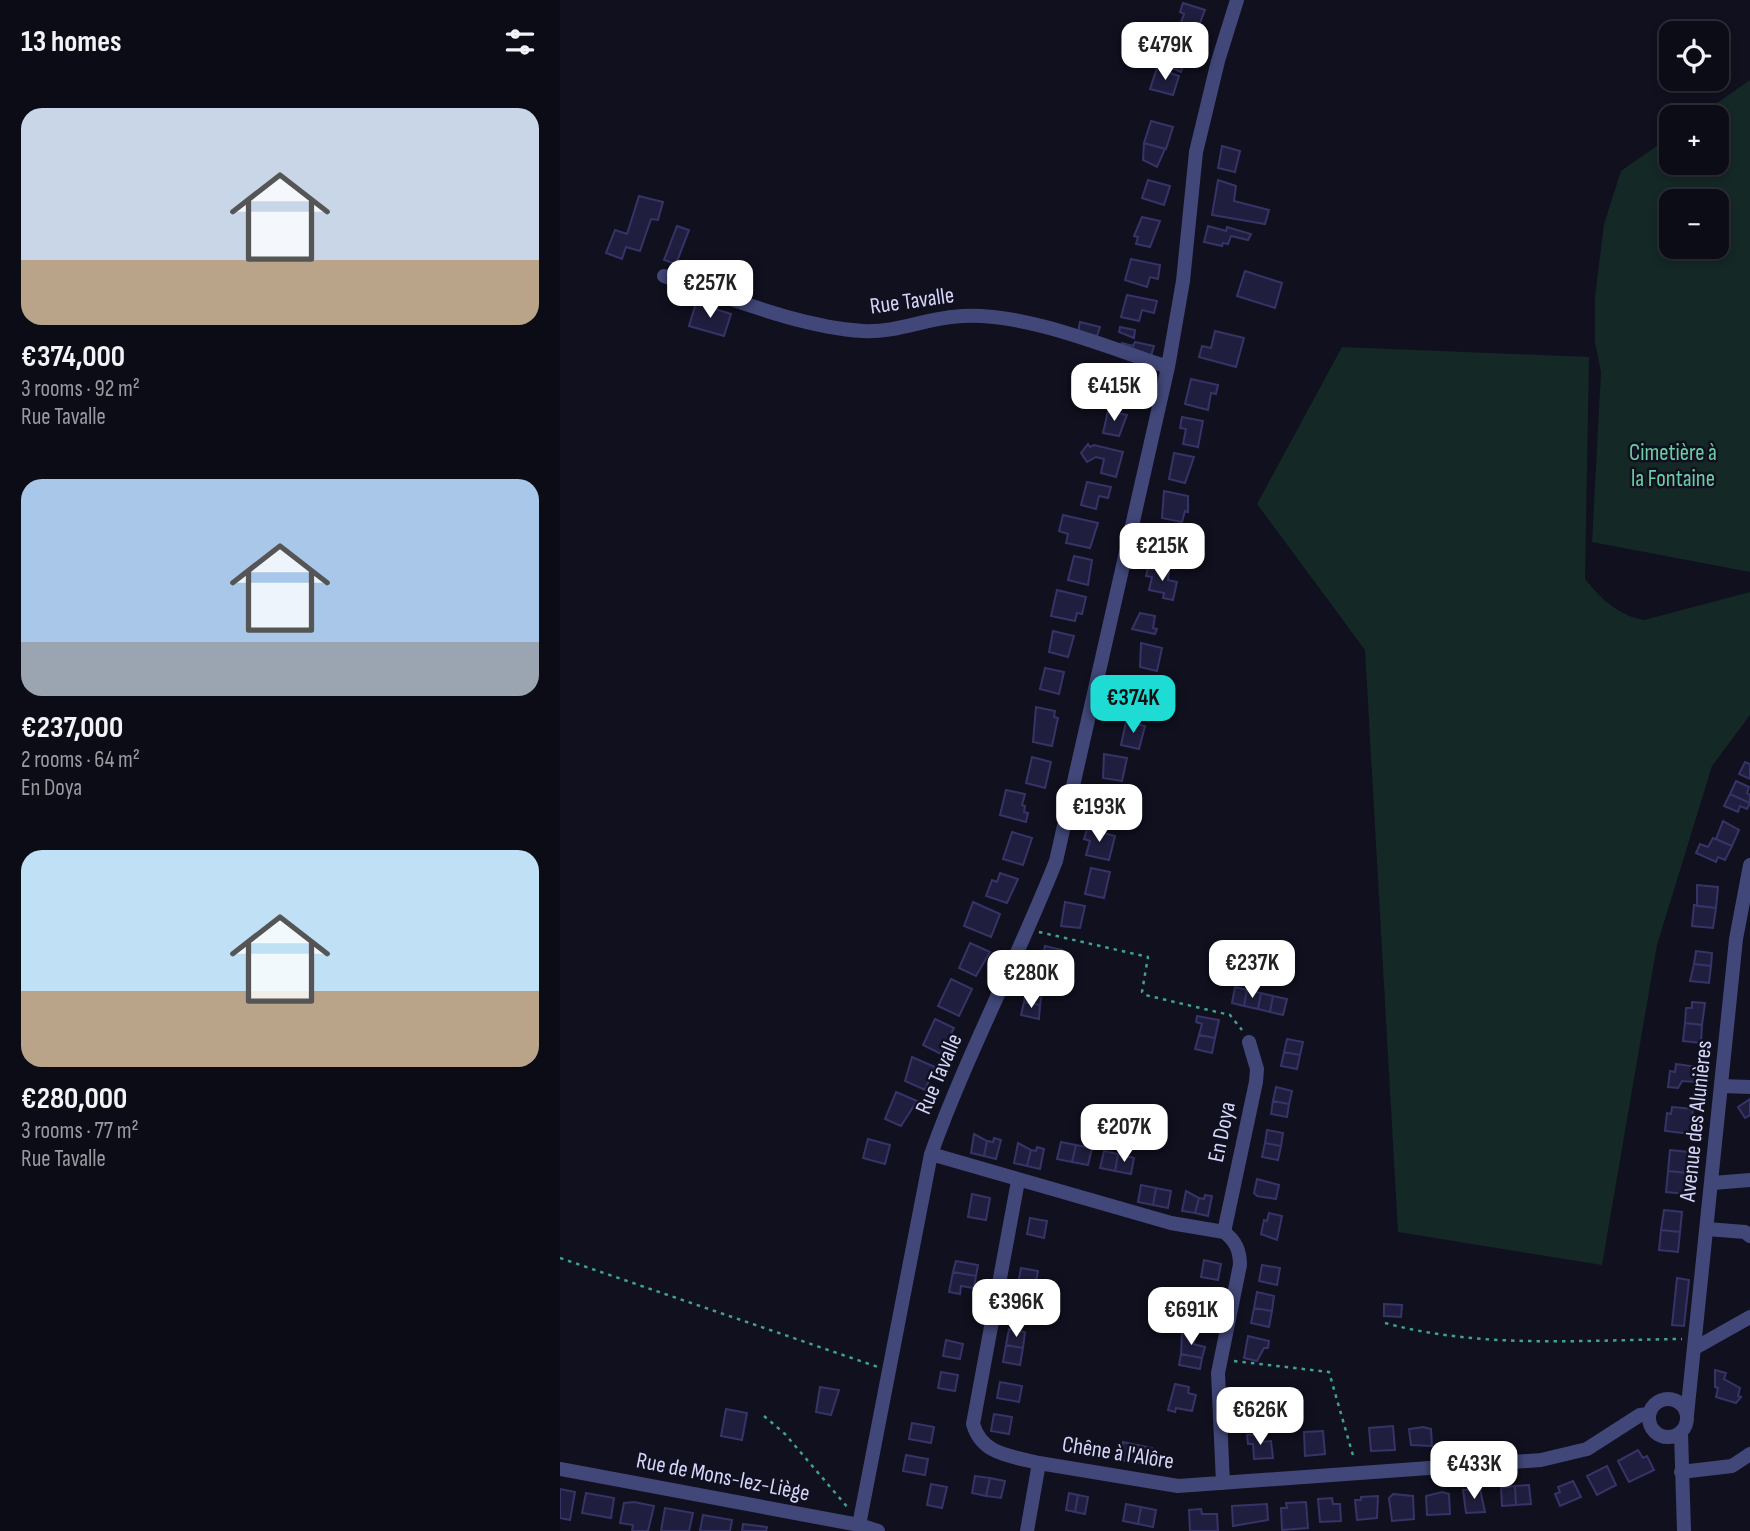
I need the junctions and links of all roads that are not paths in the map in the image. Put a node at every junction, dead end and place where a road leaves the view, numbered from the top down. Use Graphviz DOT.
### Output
graph roads {
  1 [pos="1237,0"];
  2 [pos="664,275"];
  3 [pos="1168,367"];
  4 [pos="1750,865"];
  5 [pos="1743,939"];
  6 [pos="1249,1042"];
  7 [pos="1722,1086"];
  8 [pos="1750,1087"];
  9 [pos="931,1154"];
  10 [pos="1750,1180"];
  11 [pos="1018,1181"];
  12 [pos="1713,1183"];
  13 [pos="1707,1229"];
  14 [pos="1224,1232"];
  15 [pos="1750,1236"];
  16 [pos="1750,1317"];
  17 [pos="1695,1344"];
  18 [pos="1689,1382"];
  19 [pos="1664,1399"];
  20 [pos="1648,1414"];
  21 [pos="1688,1415"];
  22 [pos="1681,1433"];
  23 [pos="1750,1454"];
  24 [pos="1039,1463"];
  25 [pos="560,1469"];
  26 [pos="1681,1472"];
  27 [pos="1223,1483"];
  28 [pos="859,1523"];
  29 [pos="878,1531"];
  30 [pos="1027,1531"];
  31 [pos="1684,1531"];
  1 -- 3 [label="street, Rue Tavalle"];
  2 -- 3 [label="street, Rue Tavalle"];
  3 -- 9 [label="street, Rue Tavalle"];
  4 -- 5 [label="street, Avenue des Alunières"];
  5 -- 7 [label="street, Avenue des Alunières"];
  6 -- 14 [label="street, En Doya"];
  7 -- 8 [label="street"];
  7 -- 12 [label="street, Avenue des Alunières"];
  9 -- 11 [label="street"];
  9 -- 28 [label="street, Rue Tavalle"];
  10 -- 12 [label="street"];
  11 -- 14 [label="street"];
  11 -- 24 [label="street, Chêne à l'Alôre"];
  12 -- 13 [label="street, Avenue des Alunières"];
  13 -- 15 [label="street"];
  13 -- 17 [label="street, Avenue des Alunières"];
  14 -- 27 [label="street"];
  16 -- 17 [label="street"];
  17 -- 18 [label="street, Avenue des Alunières"];
  18 -- 19 [label="street"];
  18 -- 21 [label="street, Avenue des Alunières"];
  19 -- 20 [label="street"];
  19 -- 21 [label="street"];
  20 -- 22 [label="street"];
  20 -- 27 [label="street, Chêne à l'Alôre"];
  21 -- 22 [label="street, Avenue des Alunières"];
  22 -- 26 [label="street, Avenue des Alunières"];
  23 -- 26 [label="street"];
  24 -- 27 [label="street, Chêne à l'Alôre"];
  24 -- 30 [label="street, Chêne à l'Alôre"];
  25 -- 28 [label="street, Rue de Mons-lez-Liège"];
  26 -- 31 [label="street, Avenue des Alunières"];
  28 -- 29 [label="street, Rue de Mons-lez-Liège"];
}
